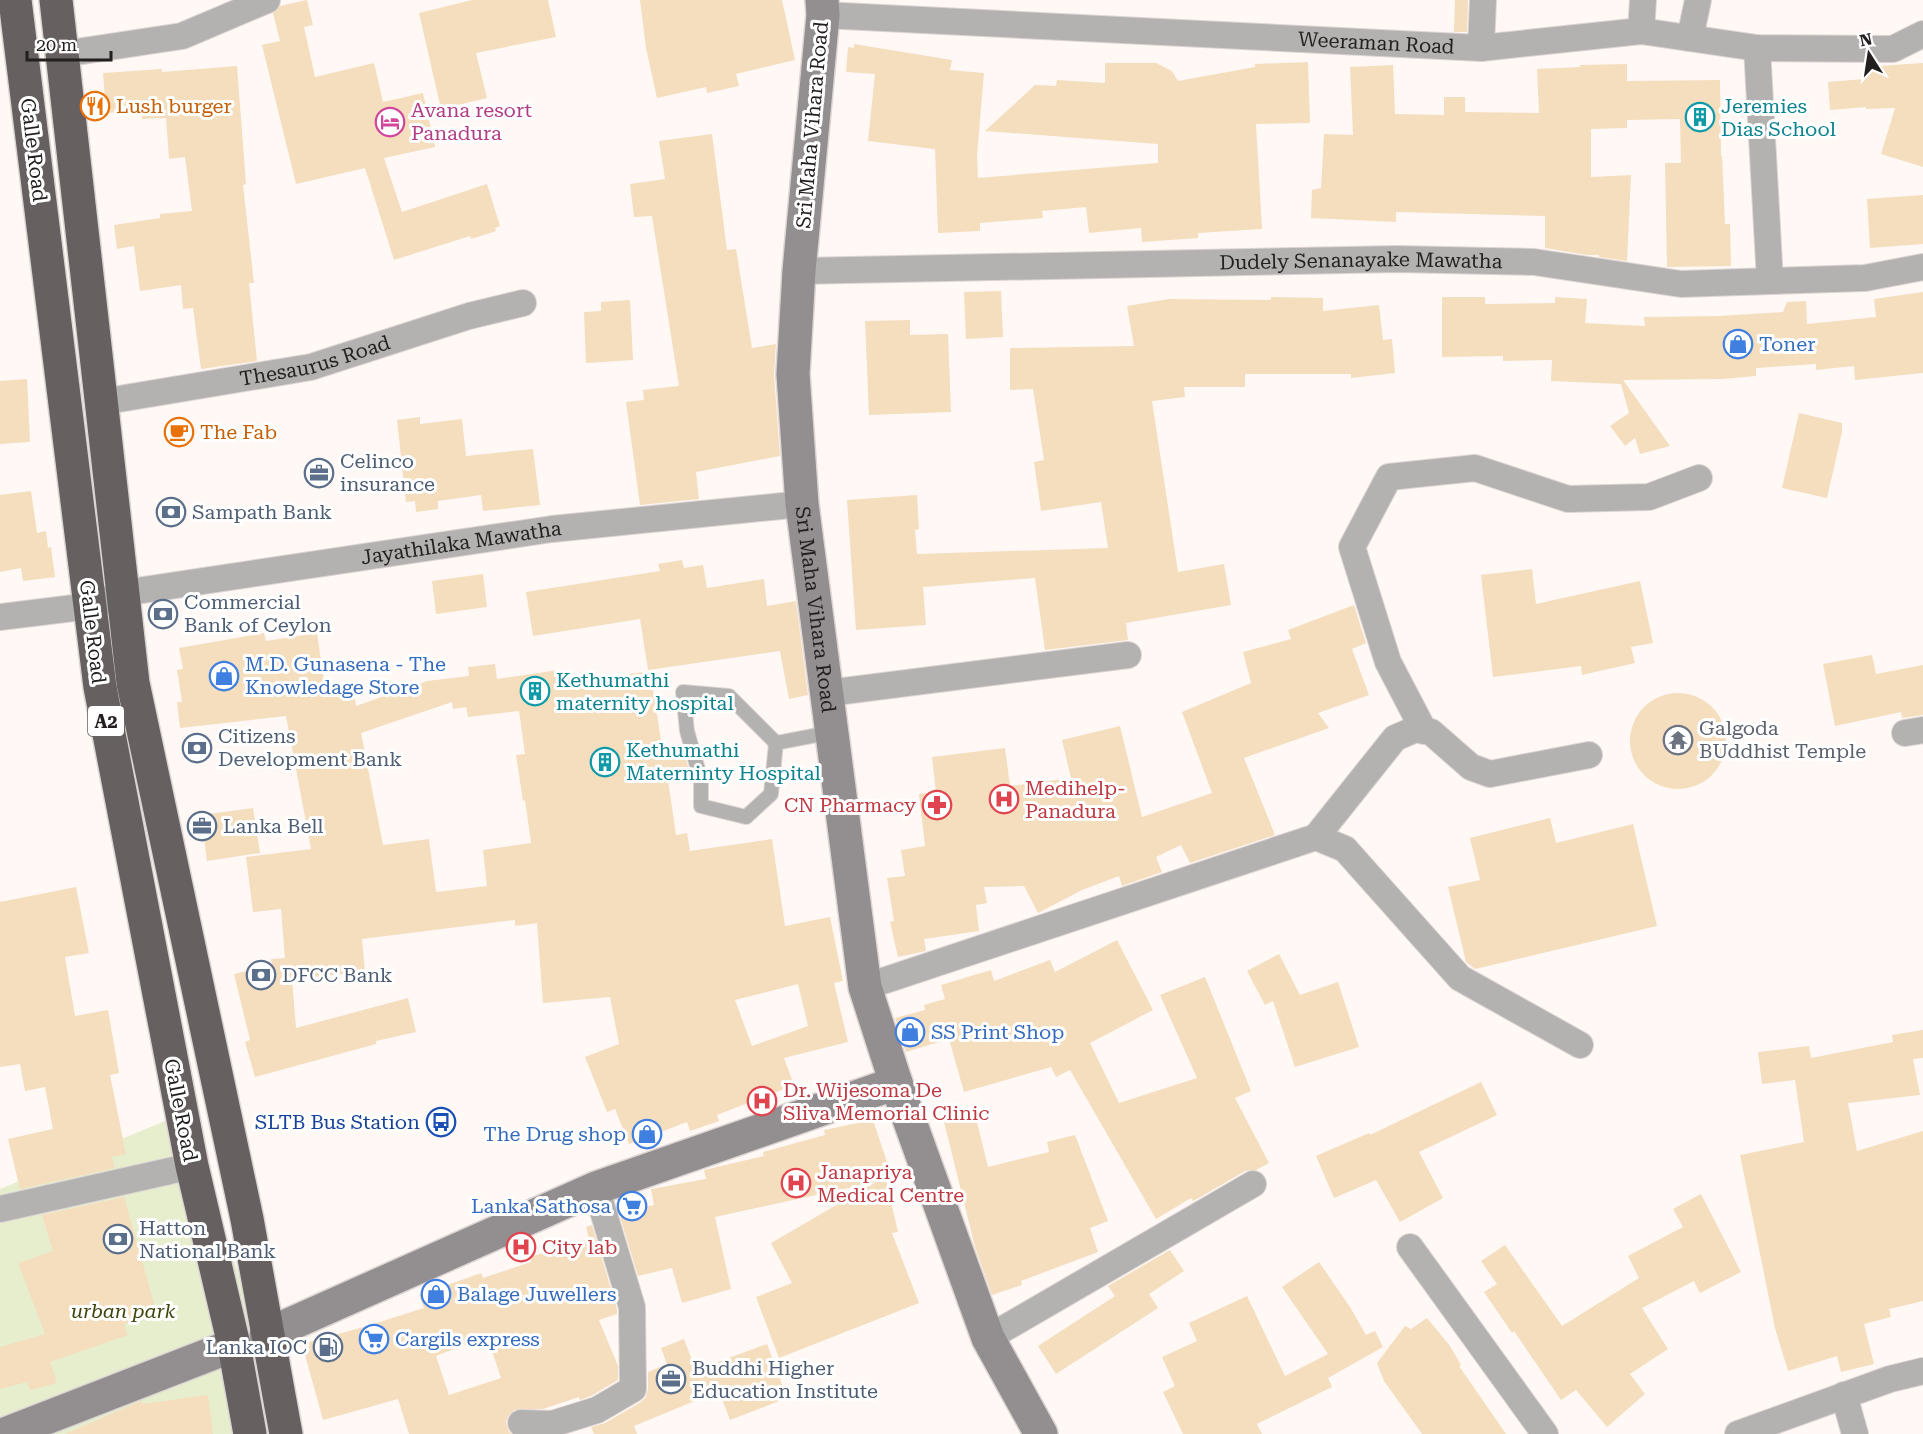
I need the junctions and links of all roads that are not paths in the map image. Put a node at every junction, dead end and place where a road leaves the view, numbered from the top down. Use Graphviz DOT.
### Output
graph roads {
  1 [pos="15,0"];
  2 [pos="56,0"];
  3 [pos="267,0"];
  4 [pos="1483,0"];
  5 [pos="1643,0"];
  6 [pos="1698,0"];
  7 [pos="823,8"];
  8 [pos="1641,31"];
  9 [pos="1923,34"];
  10 [pos="1690,38"];
  11 [pos="1481,48"];
  12 [pos="1757,48"];
  13 [pos="63,54"];
  14 [pos="1923,267"];
  15 [pos="799,271"];
  16 [pos="1770,281"];
  17 [pos="523,303"];
  18 [pos="101,402"];
  19 [pos="1699,478"];
  20 [pos="802,504"];
  21 [pos="123,593"];
  22 [pos="90,606"];
  23 [pos="0,617"];
  24 [pos="1128,655"];
  25 [pos="828,693"];
  26 [pos="1424,731"];
  27 [pos="833,732"];
  28 [pos="776,743"];
  29 [pos="1590,754"];
  30 [pos="1316,837"];
  31 [pos="865,987"];
  32 [pos="1580,1045"];
  33 [pos="896,1083"];
  34 [pos="192,1166"];
  35 [pos="1252,1184"];
  36 [pos="596,1188"];
  37 [pos="0,1209"];
  38 [pos="1410,1247"];
  39 [pos="266,1335"];
  40 [pos="988,1338"];
  41 [pos="234,1345"];
  42 [pos="1923,1371"];
  43 [pos="1844,1395"];
  44 [pos="522,1423"];
  45 [pos="4,1434"];
  46 [pos="250,1434"];
  47 [pos="286,1434"];
  48 [pos="1041,1434"];
  49 [pos="1545,1434"];
  50 [pos="1738,1434"];
  51 [pos="1855,1434"];
  1 -- 22 [label="highway, Galle Road / A2"];
  2 -- 13 [label="highway, Galle Road / A2"];
  3 -- 13 [label="street"];
  4 -- 11 [label="street"];
  5 -- 8 [label="street"];
  6 -- 10 [label="street"];
  7 -- 11 [label="street, Weeraman Road"];
  7 -- 15 [label="street, Sri Maha Vihara Road"];
  8 -- 10 [label="street, Weeraman Road"];
  8 -- 11 [label="street, Weeraman Road"];
  9 -- 12 [label="street, Weeraman Road"];
  10 -- 12 [label="street, Weeraman Road"];
  12 -- 16 [label="street"];
  13 -- 18 [label="highway, Galle Road / A2"];
  14 -- 16 [label="street, Dudely Senanayake Mawatha"];
  15 -- 16 [label="street, Dudely Senanayake Mawatha"];
  15 -- 20 [label="street, Sri Maha Vihara Road"];
  17 -- 18 [label="street, Thesaurus Road"];
  18 -- 21 [label="highway, Galle Road / A2"];
  19 -- 26 [label="street"];
  20 -- 21 [label="street, Jayathilaka Mawatha"];
  20 -- 25 [label="street, Sri Maha Vihara Road"];
  21 -- 22 [label="street, Jayathilaka Mawatha"];
  21 -- 39 [label="highway, Galle Road / A2"];
  22 -- 23 [label="street, Jayathilaka Mawatha"];
  22 -- 34 [label="highway, Galle Road / A2"];
  24 -- 25 [label="street"];
  25 -- 27 [label="street, Sri Maha Vihara Road"];
  26 -- 29 [label="street"];
  26 -- 30 [label="street"];
  27 -- 28 [label="lane"];
  27 -- 31 [label="street, Sri Maha Vihara Road"];
  28 -- 28 [label="lane"];
  30 -- 31 [label="street"];
  30 -- 32 [label="street"];
  31 -- 33 [label="street, Sri Maha Vihara Road"];
  33 -- 36 [label="street"];
  33 -- 40 [label="street, Sri Maha Vihara Road"];
  34 -- 37 [label="street"];
  34 -- 41 [label="highway, Galle Road / A2"];
  35 -- 40 [label="street"];
  36 -- 39 [label="street"];
  36 -- 44 [label="street"];
  38 -- 49 [label="street"];
  39 -- 41 [label="highway"];
  39 -- 47 [label="highway, Galle Road / A2"];
  40 -- 48 [label="street, Sri Maha Vihara Road"];
  41 -- 45 [label="street"];
  41 -- 46 [label="highway, Galle Road / A2"];
  42 -- 43 [label="street"];
  43 -- 50 [label="street"];
  43 -- 51 [label="street"];
}
